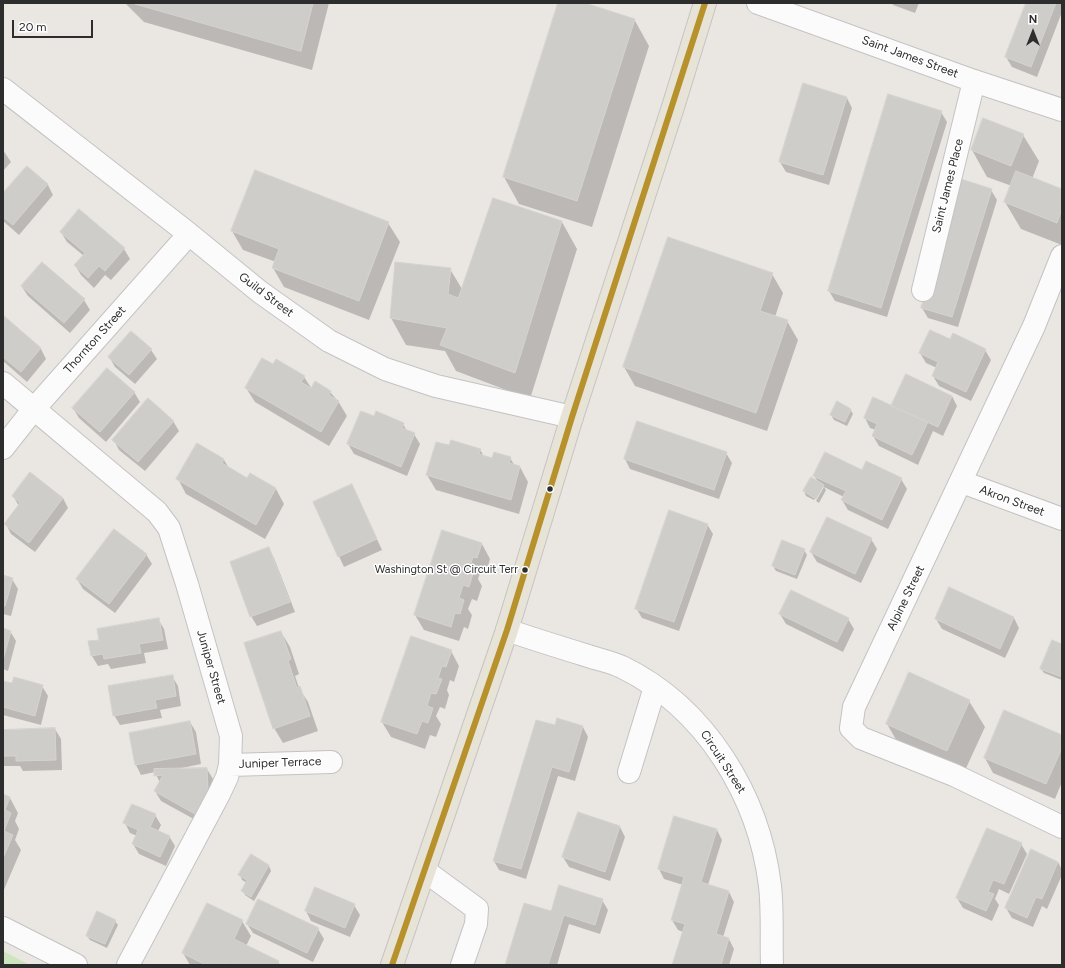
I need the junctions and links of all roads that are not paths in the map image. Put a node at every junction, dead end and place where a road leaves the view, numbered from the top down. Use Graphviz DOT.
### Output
graph roads {
  1 [pos="705,3"];
  2 [pos="758,3"];
  3 [pos="974,81"];
  4 [pos="3,89"];
  5 [pos="1062,110"];
  6 [pos="189,234"];
  7 [pos="1062,256"];
  8 [pos="923,290"];
  9 [pos="3,383"];
  10 [pos="33,410"];
  11 [pos="572,417"];
  12 [pos="3,448"];
  13 [pos="962,482"];
  14 [pos="1062,519"];
  15 [pos="507,630"];
  16 [pos="655,687"];
  17 [pos="330,762"];
  18 [pos="230,765"];
  19 [pos="629,772"];
  20 [pos="1062,827"];
  21 [pos="424,871"];
  22 [pos="3,928"];
  23 [pos="76,965"];
  24 [pos="128,965"];
  25 [pos="392,965"];
  26 [pos="462,965"];
  27 [pos="772,965"];
  1 -- 11 [label="main road"];
  2 -- 3 [label="street, Saint James Street"];
  3 -- 5 [label="street, Saint James Street"];
  3 -- 8 [label="street, Saint James Place"];
  4 -- 6 [label="street, Guild Street"];
  6 -- 10 [label="street, Thornton Street"];
  6 -- 11 [label="street, Guild Street"];
  7 -- 13 [label="street, Alpine Street"];
  9 -- 10 [label="street, Juniper Street"];
  10 -- 12 [label="street, Thornton Street"];
  10 -- 18 [label="street, Juniper Street"];
  11 -- 15 [label="main road"];
  13 -- 14 [label="street, Akron Street"];
  13 -- 20 [label="street, Alpine Street"];
  15 -- 16 [label="street, Circuit Street"];
  15 -- 21 [label="main road"];
  16 -- 19 [label="street"];
  16 -- 27 [label="street, Circuit Street"];
  17 -- 18 [label="street, Juniper Terrace"];
  18 -- 24 [label="street, Juniper Street"];
  21 -- 25 [label="main road"];
  21 -- 26 [label="street"];
  22 -- 23 [label="street"];
}
